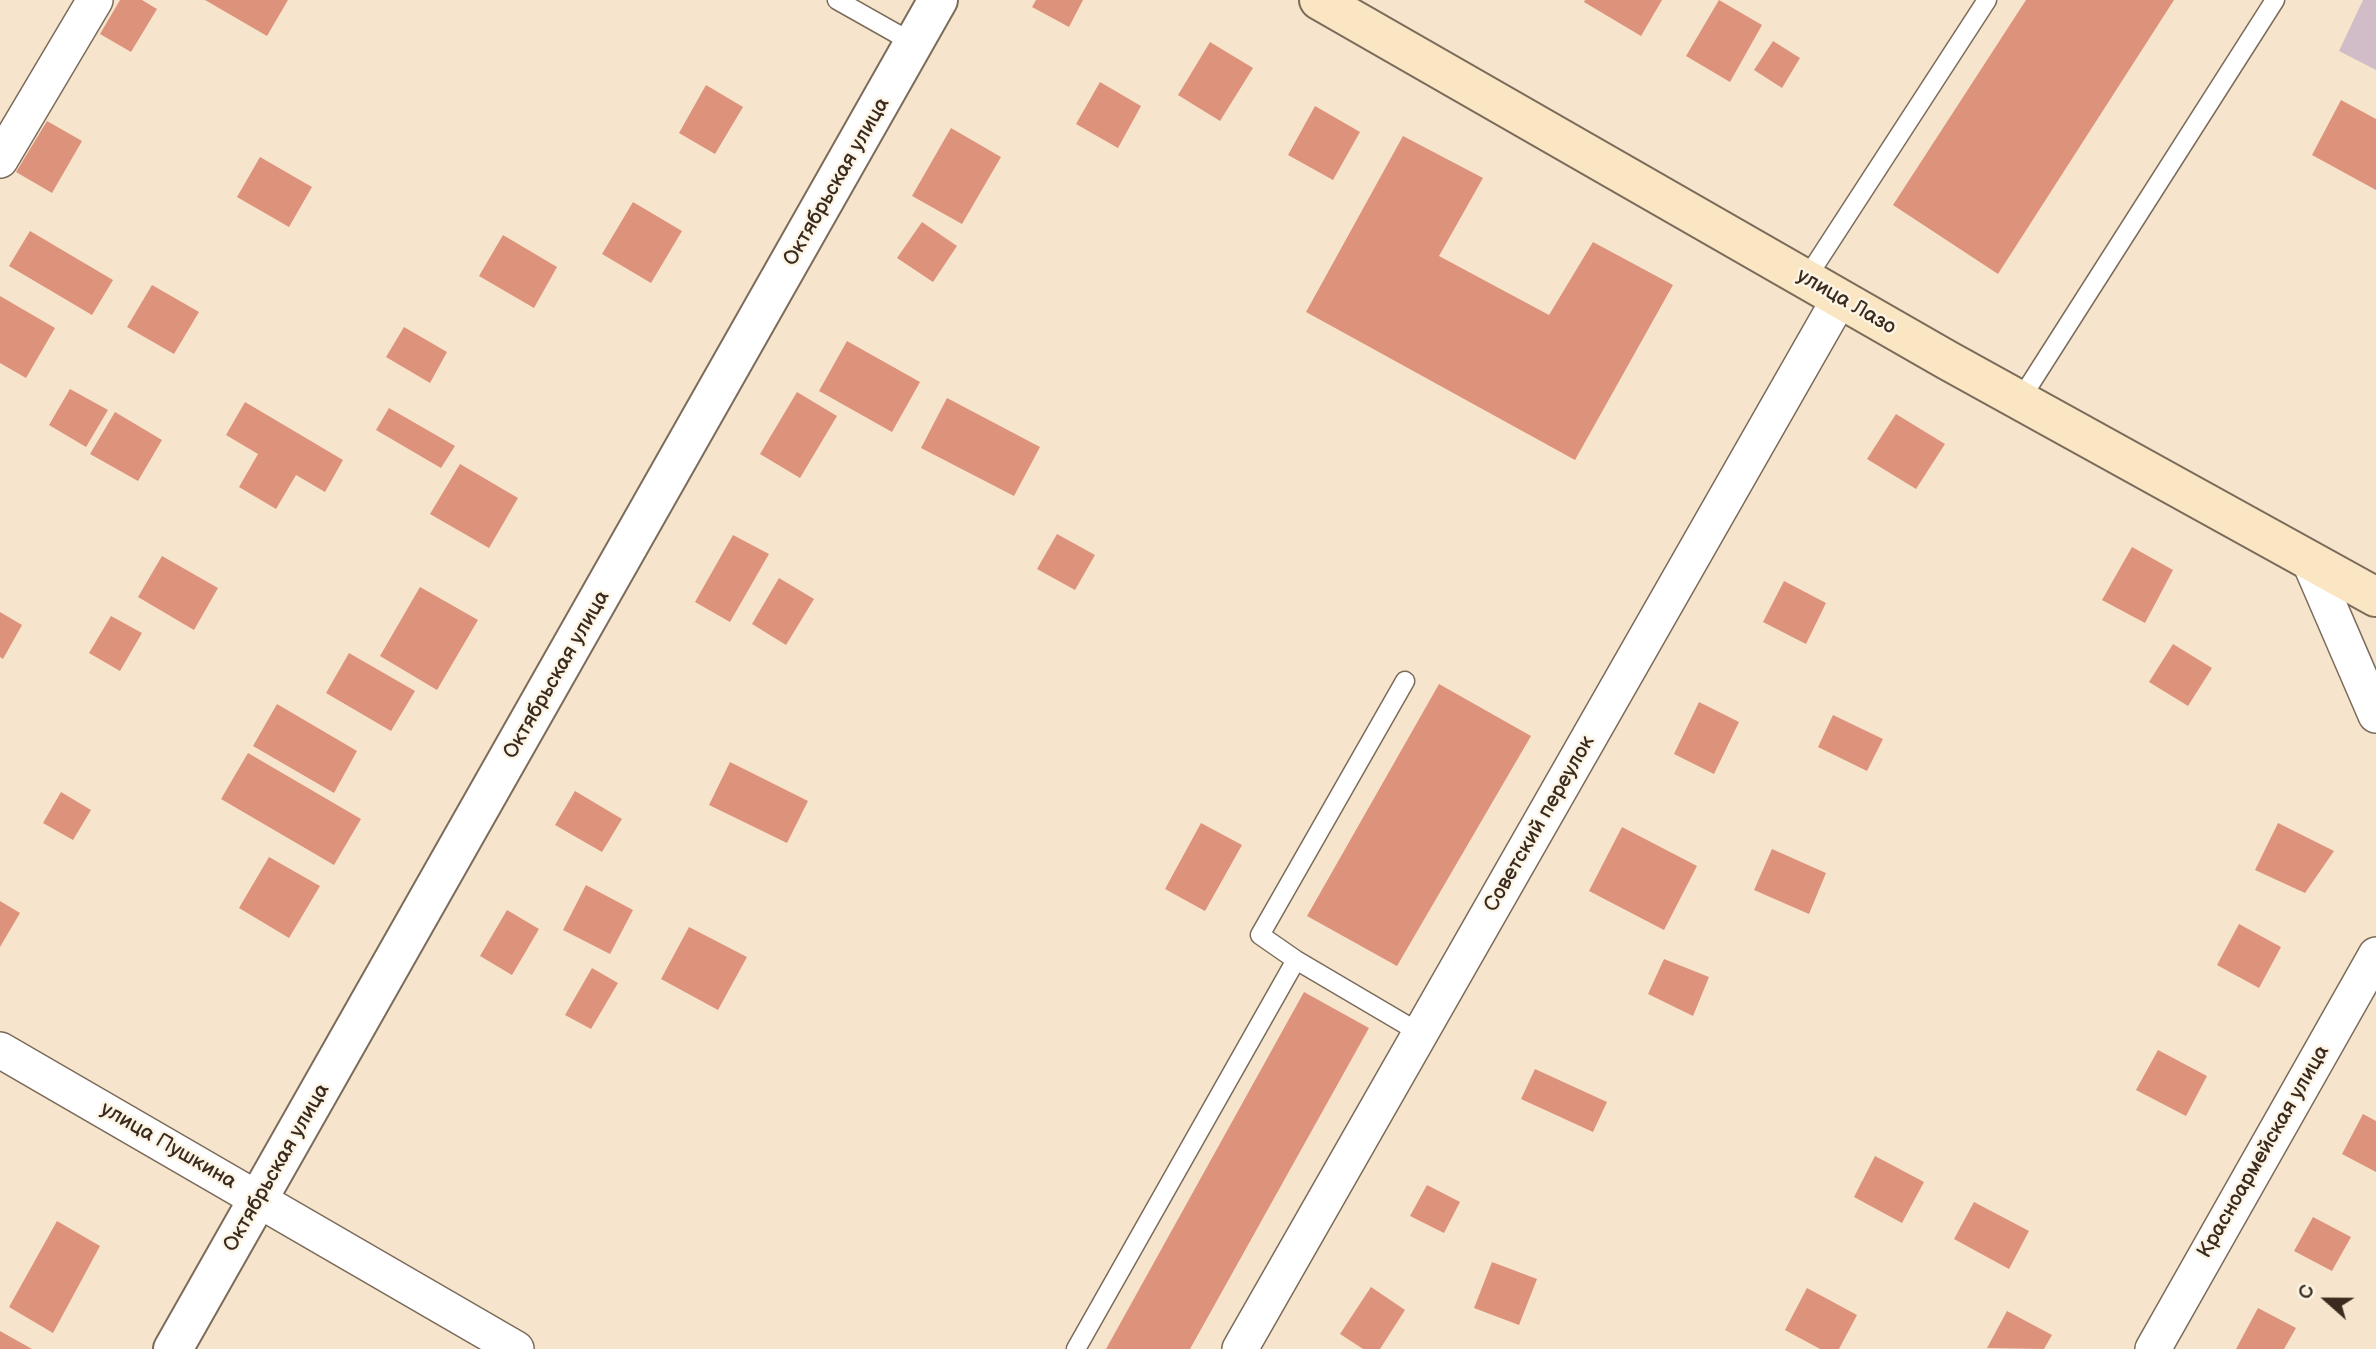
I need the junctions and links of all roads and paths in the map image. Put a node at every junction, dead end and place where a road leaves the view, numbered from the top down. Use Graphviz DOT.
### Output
graph roads {
  1 [pos="95,0"];
  2 [pos="837,0"];
  3 [pos="938,0"];
  4 [pos="1319,0"];
  5 [pos="1987,0"];
  6 [pos="2275,0"];
  7 [pos="915,44"];
  8 [pos="0,160"];
  9 [pos="1806,279"];
  10 [pos="1840,298"];
  11 [pos="2020,400"];
  12 [pos="2309,560"];
  13 [pos="2376,597"];
  14 [pos="1405,681"];
  15 [pos="2376,715"];
  16 [pos="2376,955"];
  17 [pos="1296,960"];
  18 [pos="1420,1033"];
  19 [pos="0,1050"];
  20 [pos="260,1199"];
  21 [pos="173,1349"];
  22 [pos="516,1349"];
  23 [pos="1076,1349"];
  24 [pos="1240,1349"];
  25 [pos="2153,1349"];
  1 -- 8 [label="street"];
  2 -- 7 [label="lane"];
  3 -- 7 [label="street, Октябрьская улица"];
  4 -- 9 [label="main road, улица Лазо"];
  5 -- 9 [label="lane"];
  6 -- 11 [label="lane"];
  7 -- 20 [label="street, Октябрьская улица"];
  9 -- 10 [label="main road, улица Лазо"];
  10 -- 11 [label="main road, улица Лазо"];
  10 -- 18 [label="street, Советский переулок"];
  11 -- 12 [label="main road, улица Лазо"];
  12 -- 13 [label="main road, улица Лазо"];
  12 -- 15 [label="street"];
  14 -- 17 [label="lane"];
  16 -- 25 [label="street, Красноармейская улица"];
  17 -- 18 [label="lane"];
  17 -- 23 [label="lane"];
  18 -- 24 [label="street, Советский переулок"];
  19 -- 20 [label="street, улица Пушкина"];
  20 -- 21 [label="street, Октябрьская улица"];
  20 -- 22 [label="street, улица Пушкина"];
}
